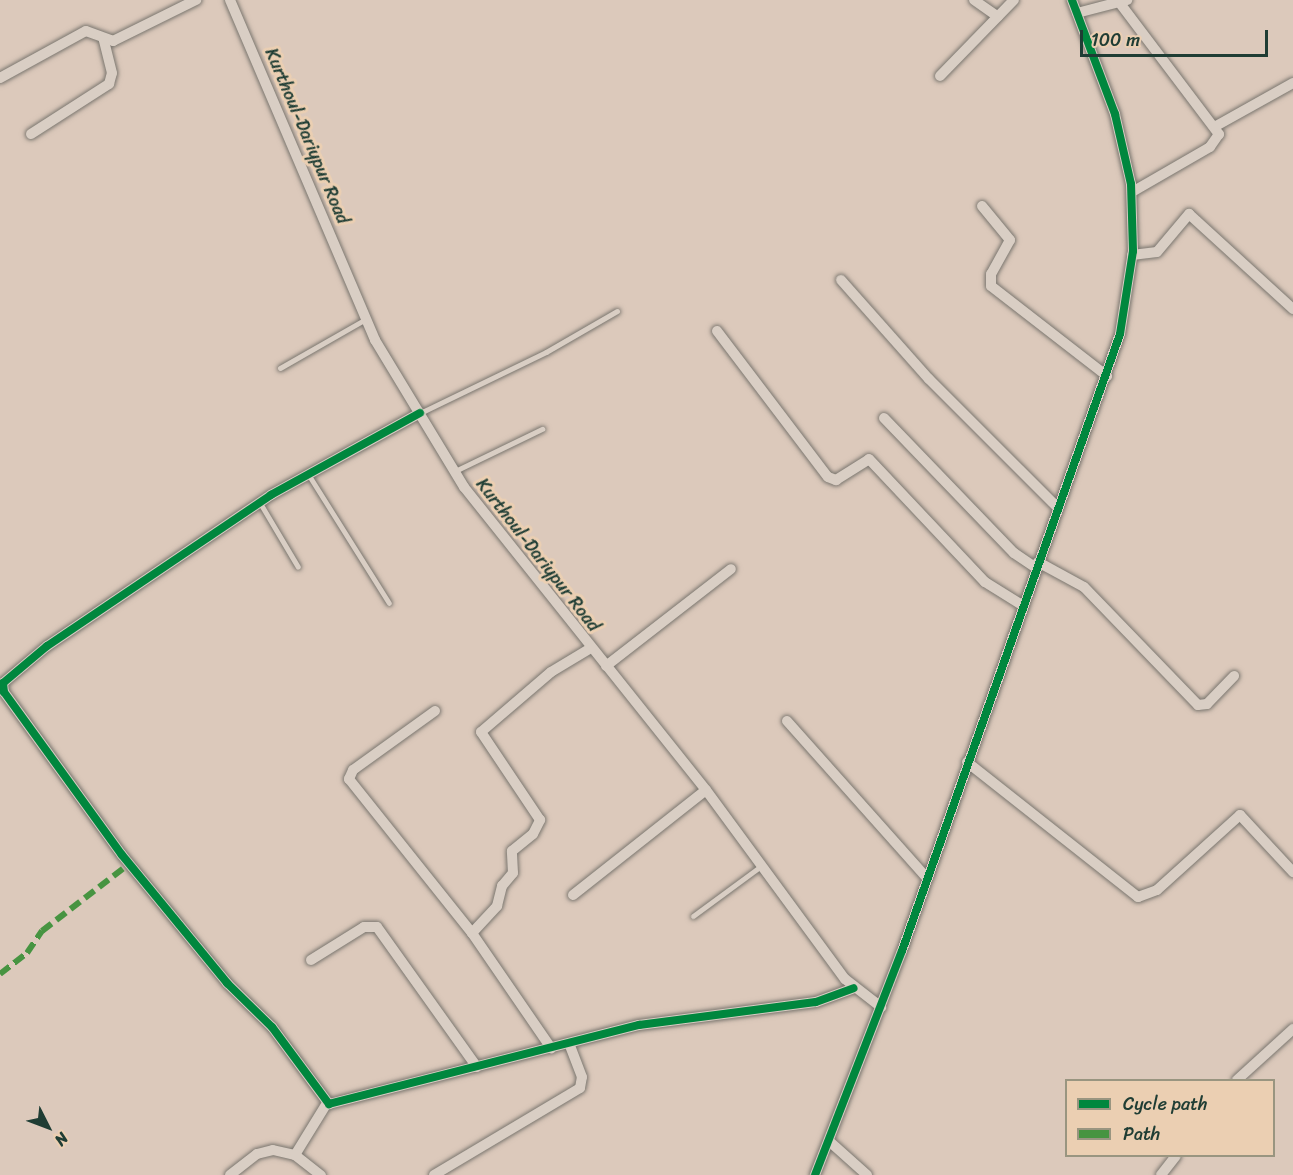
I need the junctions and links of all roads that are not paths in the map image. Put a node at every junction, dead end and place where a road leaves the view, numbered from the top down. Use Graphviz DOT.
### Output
graph roads {
  1 [pos="196,0"];
  2 [pos="230,0"];
  3 [pos="974,0"];
  4 [pos="1014,0"];
  5 [pos="1072,0"];
  6 [pos="1123,1"];
  7 [pos="1077,14"];
  8 [pos="998,17"];
  9 [pos="104,40"];
  10 [pos="940,76"];
  11 [pos="0,78"];
  12 [pos="1293,83"];
  13 [pos="1216,126"];
  14 [pos="31,134"];
  15 [pos="1132,192"];
  16 [pos="982,206"];
  17 [pos="1132,255"];
  18 [pos="841,280"];
  19 [pos="1293,309"];
  20 [pos="617,311"];
  21 [pos="368,318"];
  22 [pos="717,331"];
  23 [pos="280,368"];
  24 [pos="1107,376"];
  25 [pos="420,413"];
  26 [pos="884,418"];
  27 [pos="542,429"];
  28 [pos="454,471"];
  29 [pos="308,474"];
  30 [pos="260,503"];
  31 [pos="1057,507"];
  32 [pos="1037,565"];
  33 [pos="298,567"];
  34 [pos="731,569"];
  35 [pos="389,603"];
  36 [pos="1023,605"];
  37 [pos="591,648"];
  38 [pos="606,666"];
  39 [pos="1234,676"];
  40 [pos="435,711"];
  41 [pos="787,721"];
  42 [pos="967,762"];
  43 [pos="706,790"];
  44 [pos="763,865"];
  45 [pos="1293,872"];
  46 [pos="927,878"];
  47 [pos="573,895"];
  48 [pos="693,916"];
  49 [pos="472,933"];
  50 [pos="311,960"];
  51 [pos="854,988"];
  52 [pos="880,1007"];
  53 [pos="1293,1029"];
  54 [pos="568,1043"];
  55 [pos="551,1048"];
  56 [pos="477,1067"];
  57 [pos="1238,1079"];
  58 [pos="327,1103"];
  59 [pos="829,1141"];
  60 [pos="295,1155"];
  61 [pos="1174,1157"];
  62 [pos="230,1175"];
  63 [pos="321,1175"];
  64 [pos="434,1175"];
  65 [pos="815,1175"];
  66 [pos="867,1175"];
  67 [pos="1161,1175"];
  1 -- 9 [label="street"];
  2 -- 21 [label="street, Kurthoul-Dariypur Road"];
  3 -- 8 [label="street"];
  4 -- 8 [label="street"];
  5 -- 7 [label="street"];
  6 -- 7 [label="street"];
  6 -- 13 [label="street"];
  7 -- 15 [label="street"];
  8 -- 10 [label="street"];
  9 -- 11 [label="street"];
  9 -- 14 [label="street"];
  12 -- 13 [label="street"];
  13 -- 15 [label="street"];
  15 -- 17 [label="street"];
  16 -- 24 [label="street"];
  17 -- 19 [label="street"];
  17 -- 24 [label="street"];
  18 -- 31 [label="street"];
  20 -- 25 [label="lane"];
  21 -- 23 [label="lane"];
  21 -- 25 [label="street, Kurthoul-Dariypur Road"];
  22 -- 36 [label="street"];
  24 -- 31 [label="street"];
  25 -- 28 [label="street, Kurthoul-Dariypur Road"];
  25 -- 29 [label="street"];
  26 -- 32 [label="street"];
  27 -- 28 [label="lane"];
  28 -- 37 [label="street, Kurthoul-Dariypur Road"];
  29 -- 30 [label="street"];
  29 -- 35 [label="lane"];
  30 -- 33 [label="lane"];
  30 -- 58 [label="street"];
  31 -- 32 [label="street"];
  32 -- 36 [label="street"];
  32 -- 39 [label="street"];
  34 -- 38 [label="street"];
  36 -- 42 [label="street"];
  37 -- 38 [label="street, Kurthoul-Dariypur Road"];
  37 -- 49 [label="street"];
  38 -- 43 [label="street, Kurthoul-Dariypur Road"];
  40 -- 49 [label="street"];
  41 -- 46 [label="street"];
  42 -- 45 [label="street"];
  42 -- 46 [label="street"];
  43 -- 44 [label="street, Kurthoul-Dariypur Road"];
  43 -- 47 [label="street"];
  44 -- 48 [label="lane"];
  44 -- 51 [label="street, Kurthoul-Dariypur Road"];
  46 -- 52 [label="street"];
  49 -- 55 [label="street"];
  50 -- 56 [label="street"];
  51 -- 52 [label="street, Kurthoul-Dariypur Road"];
  51 -- 54 [label="street"];
  52 -- 59 [label="street"];
  53 -- 57 [label="street"];
  54 -- 55 [label="street"];
  54 -- 64 [label="street"];
  55 -- 56 [label="street"];
  56 -- 58 [label="street"];
  58 -- 60 [label="street"];
  59 -- 65 [label="street"];
  59 -- 66 [label="street"];
  60 -- 62 [label="street"];
  60 -- 63 [label="street"];
  61 -- 67 [label="street"];
}
